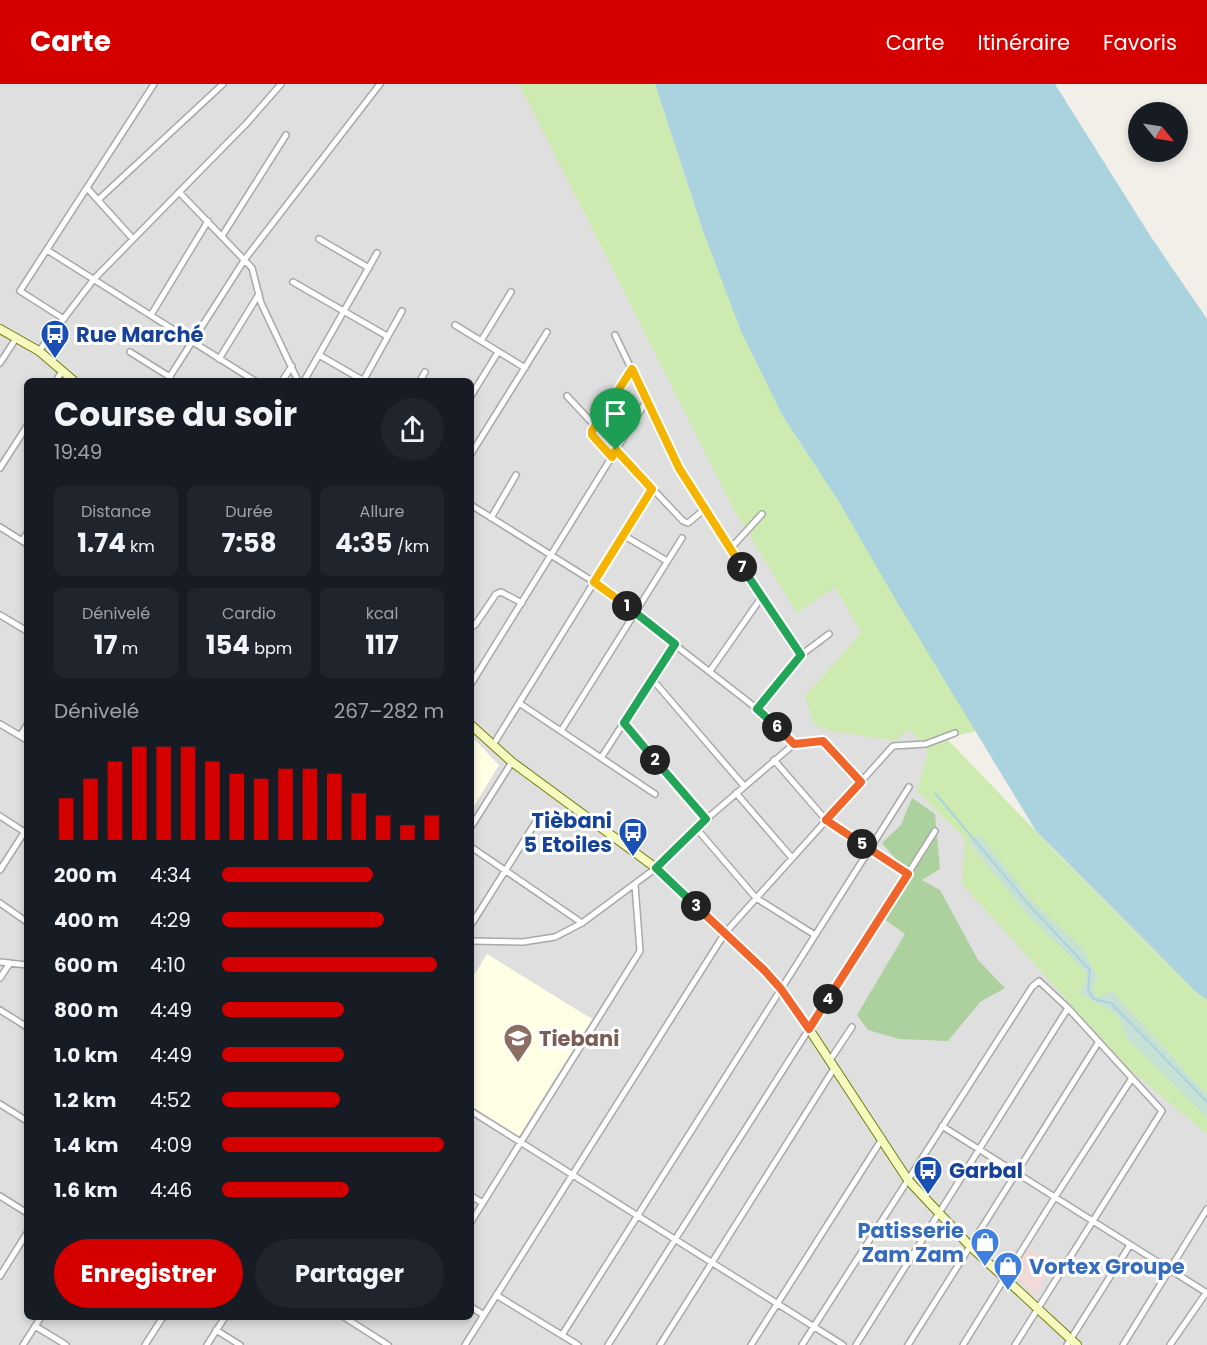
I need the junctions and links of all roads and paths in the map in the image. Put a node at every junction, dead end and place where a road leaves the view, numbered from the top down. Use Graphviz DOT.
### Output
graph roads {
  1 [pos="154,84"];
  2 [pos="223,84"];
  3 [pos="280,84"];
  4 [pos="380,84"];
  5 [pos="286,135"];
  6 [pos="87,188"];
  7 [pos="179,192"];
  8 [pos="98,200"];
  9 [pos="208,221"];
  10 [pos="222,236"];
  11 [pos="134,239"];
  12 [pos="319,239"];
  13 [pos="47,250"];
  14 [pos="377,254"];
  15 [pos="245,259"];
  16 [pos="369,268"];
  17 [pos="93,279"];
  18 [pos="293,282"];
  19 [pos="512,292"];
  20 [pos="259,294"];
  21 [pos="402,311"];
  22 [pos="344,312"];
  23 [pos="151,315"];
  24 [pos="64,319"];
  25 [pos="455,324"];
  26 [pos="0,329"];
  27 [pos="547,332"];
  28 [pos="387,336"];
  29 [pos="615,336"];
  30 [pos="17,337"];
  31 [pos="481,341"];
  32 [pos="192,342"];
  33 [pos="39,351"];
  34 [pos="130,352"];
  35 [pos="498,352"];
  36 [pos="319,355"];
  37 [pos="219,359"];
  38 [pos="0,363"];
  39 [pos="292,366"];
  40 [pos="525,368"];
  41 [pos="632,369"];
  42 [pos="62,371"];
  43 [pos="425,372"];
  44 [pos="58,378"];
  45 [pos="70,378"];
  46 [pos="167,378"];
  47 [pos="169,378"];
  48 [pos="250,378"];
  49 [pos="284,378"];
  50 [pos="297,378"];
  51 [pos="306,378"];
  52 [pos="359,378"];
  53 [pos="366,378"];
  54 [pos="422,378"];
  55 [pos="474,391"];
  56 [pos="567,396"];
  57 [pos="647,400"];
  58 [pos="595,426"];
  59 [pos="24,431"];
  60 [pos="474,440"];
  61 [pos="478,442"];
  62 [pos="474,449"];
  63 [pos="616,450"];
  64 [pos="612,457"];
  65 [pos="0,468"];
  66 [pos="516,475"];
  67 [pos="652,489"];
  68 [pos="474,507"];
  69 [pos="705,509"];
  70 [pos="762,514"];
  71 [pos="491,518"];
  72 [pos="0,527"];
  73 [pos="623,535"];
  74 [pos="682,538"];
  75 [pos="24,542"];
  76 [pos="730,549"];
  77 [pos="551,555"];
  78 [pos="667,561"];
  79 [pos="594,582"];
  80 [pos="761,598"];
  81 [pos="522,603"];
  82 [pos="635,612"];
  83 [pos="0,615"];
  84 [pos="474,626"];
  85 [pos="24,630"];
  86 [pos="829,634"];
  87 [pos="675,644"];
  88 [pos="801,655"];
  89 [pos="710,671"];
  90 [pos="474,679"];
  91 [pos="652,679"];
  92 [pos="519,703"];
  93 [pos="757,709"];
  94 [pos="624,723"];
  95 [pos="0,724"];
  96 [pos="474,728"];
  97 [pos="24,730"];
  98 [pos="561,732"];
  99 [pos="955,733"];
  100 [pos="20,736"];
  101 [pos="24,738"];
  102 [pos="794,744"];
  103 [pos="493,745"];
  104 [pos="601,758"];
  105 [pos="774,760"];
  106 [pos="512,762"];
  107 [pos="861,782"];
  108 [pos="744,786"];
  109 [pos="909,787"];
  110 [pos="736,793"];
  111 [pos="655,794"];
  112 [pos="0,816"];
  113 [pos="539,817"];
  114 [pos="706,819"];
  115 [pos="826,820"];
  116 [pos="474,822"];
  117 [pos="696,828"];
  118 [pos="24,830"];
  119 [pos="935,831"];
  120 [pos="24,834"];
  121 [pos="474,849"];
  122 [pos="869,849"];
  123 [pos="792,858"];
  124 [pos="656,868"];
  125 [pos="0,870"];
  126 [pos="506,870"];
  127 [pos="908,874"];
  128 [pos="635,885"];
  129 [pos="756,898"];
  130 [pos="0,903"];
  131 [pos="24,920"];
  132 [pos="474,920"];
  133 [pos="582,923"];
  134 [pos="725,933"];
  135 [pos="815,935"];
  136 [pos="474,941"];
  137 [pos="0,962"];
  138 [pos="10,963"];
  139 [pos="24,965"];
  140 [pos="0,978"];
  141 [pos="781,989"];
  142 [pos="1068,1008"];
  143 [pos="0,1010"];
  144 [pos="24,1025"];
  145 [pos="852,1027"];
  146 [pos="809,1029"];
  147 [pos="1098,1043"];
  148 [pos="833,1063"];
  149 [pos="1132,1078"];
  150 [pos="0,1104"];
  151 [pos="474,1113"];
  152 [pos="24,1119"];
  153 [pos="942,1126"];
  154 [pos="882,1139"];
  155 [pos="521,1142"];
  156 [pos="979,1149"];
  157 [pos="1016,1173"];
  158 [pos="572,1174"];
  159 [pos="908,1180"];
  160 [pos="0,1196"];
  161 [pos="1055,1197"];
  162 [pos="474,1198"];
  163 [pos="483,1203"];
  164 [pos="1207,1209"];
  165 [pos="24,1211"];
  166 [pos="938,1214"];
  167 [pos="638,1215"];
  168 [pos="474,1217"];
  169 [pos="1205,1218"];
  170 [pos="1093,1221"];
  171 [pos="24,1238"];
  172 [pos="676,1239"];
  173 [pos="1130,1245"];
  174 [pos="970,1246"];
  175 [pos="712,1262"];
  176 [pos="1169,1269"];
  177 [pos="0,1276"];
  178 [pos="1004,1278"];
  179 [pos="1206,1293"];
  180 [pos="496,1294"];
  181 [pos="777,1303"];
  182 [pos="474,1309"];
  183 [pos="1038,1309"];
  184 [pos="484,1315"];
  185 [pos="39,1320"];
  186 [pos="161,1320"];
  187 [pos="223,1320"];
  188 [pos="349,1320"];
  189 [pos="35,1326"];
  190 [pos="814,1327"];
  191 [pos="216,1330"];
  192 [pos="565,1337"];
  193 [pos="1072,1343"];
  194 [pos="23,1345"];
  195 [pos="66,1345"];
  196 [pos="145,1345"];
  197 [pos="207,1345"];
  198 [pos="240,1345"];
  199 [pos="388,1345"];
  200 [pos="465,1345"];
  201 [pos="564,1345"];
  202 [pos="578,1345"];
  203 [pos="608,1345"];
  204 [pos="660,1345"];
  205 [pos="751,1345"];
  206 [pos="802,1345"];
  207 [pos="843,1345"];
  208 [pos="856,1345"];
  209 [pos="908,1345"];
  210 [pos="963,1345"];
  211 [pos="1015,1345"];
  212 [pos="1123,1345"];
  213 [pos="1170,1345"];
  1 -- 6 [label="street"];
  2 -- 8 [label="street"];
  3 -- 7 [label="street"];
  4 -- 15 [label="street"];
  5 -- 10 [label="street"];
  6 -- 8 [label="street"];
  6 -- 13 [label="street"];
  7 -- 9 [label="street"];
  7 -- 11 [label="street"];
  8 -- 11 [label="street"];
  9 -- 10 [label="street"];
  9 -- 23 [label="street"];
  10 -- 15 [label="street"];
  11 -- 17 [label="street"];
  12 -- 16 [label="street"];
  13 -- 17 [label="street"];
  13 -- 24 [label="street"];
  14 -- 16 [label="street"];
  15 -- 20 [label="street"];
  15 -- 32 [label="street"];
  16 -- 22 [label="street"];
  17 -- 23 [label="street"];
  17 -- 24 [label="street"];
  18 -- 22 [label="street"];
  19 -- 31 [label="street"];
  20 -- 37 [label="street"];
  20 -- 39 [label="street"];
  21 -- 28 [label="street"];
  22 -- 28 [label="street"];
  22 -- 36 [label="street"];
  23 -- 32 [label="street"];
  24 -- 33 [label="street"];
  25 -- 31 [label="street"];
  26 -- 30 [label="main road"];
  27 -- 40 [label="street"];
  28 -- 53 [label="street"];
  29 -- 41 [label="street"];
  30 -- 33 [label="main road"];
  30 -- 38 [label="street"];
  31 -- 35 [label="street"];
  32 -- 37 [label="street"];
  32 -- 47 [label="street"];
  33 -- 42 [label="main road"];
  34 -- 46 [label="street"];
  35 -- 40 [label="street"];
  35 -- 55 [label="street"];
  36 -- 51 [label="street"];
  36 -- 52 [label="street"];
  37 -- 48 [label="street"];
  39 -- 49 [label="street"];
  39 -- 50 [label="street"];
  40 -- 61 [label="street"];
  41 -- 57 [label="street"];
  41 -- 58 [label="street"];
  42 -- 44 [label="street"];
  42 -- 45 [label="main road"];
  43 -- 54 [label="street"];
  56 -- 58 [label="street"];
  57 -- 63 [label="street"];
  57 -- 69 [label="street"];
  58 -- 64 [label="street"];
  59 -- 65 [label="street"];
  60 -- 61 [label="street"];
  61 -- 62 [label="street"];
  63 -- 64 [label="street"];
  63 -- 67 [label="street"];
  64 -- 77 [label="street"];
  66 -- 71 [label="street"];
  67 -- 69 [label="street"];
  67 -- 73 [label="street"];
  68 -- 71 [label="street"];
  69 -- 76 [label="street"];
  70 -- 76 [label="street"];
  71 -- 77 [label="street"];
  72 -- 75 [label="street"];
  73 -- 78 [label="street"];
  73 -- 79 [label="street"];
  74 -- 78 [label="street"];
  76 -- 80 [label="street"];
  77 -- 79 [label="street"];
  77 -- 81 [label="street"];
  78 -- 82 [label="street"];
  79 -- 82 [label="street"];
  79 -- 92 [label="street"];
  80 -- 88 [label="street"];
  80 -- 89 [label="street"];
  81 -- 84 [label="street"];
  81 -- 90 [label="street"];
  82 -- 87 [label="street"];
  82 -- 98 [label="street"];
  83 -- 85 [label="street"];
  86 -- 88 [label="street"];
  87 -- 89 [label="street"];
  87 -- 91 [label="street"];
  88 -- 93 [label="street"];
  89 -- 93 [label="street"];
  91 -- 94 [label="street"];
  91 -- 108 [label="street"];
  92 -- 98 [label="street"];
  92 -- 103 [label="street"];
  93 -- 102 [label="street"];
  94 -- 104 [label="street"];
  94 -- 114 [label="street"];
  95 -- 100 [label="street"];
  96 -- 103 [label="main road"];
  97 -- 100 [label="street"];
  98 -- 104 [label="street"];
  99 -- 107 [label="street"];
  100 -- 101 [label="street"];
  102 -- 105 [label="street"];
  102 -- 107 [label="street"];
  103 -- 106 [label="main road"];
  104 -- 111 [label="street"];
  105 -- 108 [label="street"];
  105 -- 115 [label="street"];
  106 -- 116 [label="street"];
  106 -- 124 [label="main road"];
  107 -- 115 [label="street"];
  108 -- 110 [label="street"];
  109 -- 122 [label="street"];
  110 -- 114 [label="street"];
  110 -- 123 [label="street"];
  112 -- 118 [label="street"];
  113 -- 126 [label="street"];
  114 -- 117 [label="street"];
  115 -- 122 [label="street"];
  115 -- 123 [label="street"];
  117 -- 124 [label="street"];
  117 -- 129 [label="street"];
  119 -- 127 [label="street"];
  120 -- 125 [label="street"];
  121 -- 126 [label="street"];
  122 -- 127 [label="street"];
  122 -- 135 [label="street"];
  123 -- 129 [label="street"];
  124 -- 128 [label="street"];
  124 -- 134 [label="main road"];
  126 -- 132 [label="street"];
  126 -- 133 [label="street"];
  127 -- 146 [label="street"];
  128 -- 133 [label="street"];
  128 -- 155 [label="street"];
  129 -- 134 [label="street"];
  129 -- 135 [label="street"];
  130 -- 131 [label="street"];
  133 -- 136 [label="street"];
  134 -- 141 [label="main road"];
  134 -- 158 [label="street"];
  135 -- 141 [label="street"];
  137 -- 138 [label="street"];
  138 -- 139 [label="street"];
  138 -- 140 [label="street"];
  141 -- 146 [label="main road"];
  141 -- 167 [label="street"];
  142 -- 147 [label="street"];
  142 -- 153 [label="street"];
  142 -- 156 [label="street"];
  143 -- 144 [label="street"];
  145 -- 148 [label="street"];
  146 -- 148 [label="main road"];
  146 -- 172 [label="street"];
  147 -- 149 [label="street"];
  147 -- 157 [label="street"];
  148 -- 154 [label="main road"];
  148 -- 175 [label="street"];
  149 -- 161 [label="street"];
  149 -- 170 [label="street"];
  150 -- 152 [label="street"];
  151 -- 155 [label="street"];
  153 -- 156 [label="street"];
  153 -- 159 [label="street"];
  154 -- 159 [label="main road"];
  154 -- 181 [label="street"];
  155 -- 158 [label="street"];
  155 -- 163 [label="street"];
  156 -- 157 [label="street"];
  156 -- 166 [label="street"];
  157 -- 161 [label="street"];
  157 -- 174 [label="street"];
  158 -- 167 [label="street"];
  158 -- 180 [label="street"];
  159 -- 166 [label="main road"];
  159 -- 190 [label="street"];
  160 -- 165 [label="street"];
  161 -- 170 [label="street"];
  161 -- 178 [label="street"];
  162 -- 163 [label="street"];
  163 -- 168 [label="street"];
  164 -- 169 [label="street"];
  166 -- 174 [label="main road"];
  166 -- 208 [label="street"];
  167 -- 172 [label="street"];
  167 -- 192 [label="street"];
  169 -- 176 [label="street"];
  170 -- 173 [label="street"];
  170 -- 183 [label="street"];
  171 -- 177 [label="street"];
  172 -- 175 [label="street"];
  172 -- 203 [label="street"];
  173 -- 176 [label="street"];
  173 -- 193 [label="street"];
  174 -- 178 [label="main road"];
  174 -- 209 [label="street"];
  175 -- 181 [label="street"];
  175 -- 204 [label="street"];
  176 -- 179 [label="street"];
  176 -- 212 [label="street"];
  178 -- 183 [label="main road"];
  178 -- 210 [label="street"];
  179 -- 213 [label="street"];
  180 -- 184 [label="street"];
  180 -- 192 [label="street"];
  181 -- 190 [label="street"];
  181 -- 205 [label="street"];
  182 -- 184 [label="street"];
  183 -- 193 [label="main road"];
  183 -- 211 [label="street"];
  184 -- 200 [label="street"];
  185 -- 189 [label="street"];
  186 -- 196 [label="street"];
  187 -- 191 [label="street"];
  188 -- 199 [label="street"];
  189 -- 194 [label="street"];
  189 -- 195 [label="street"];
  190 -- 206 [label="street"];
  190 -- 207 [label="street"];
  191 -- 197 [label="street"];
  191 -- 198 [label="street"];
  192 -- 201 [label="street"];
  192 -- 202 [label="street"];
}
